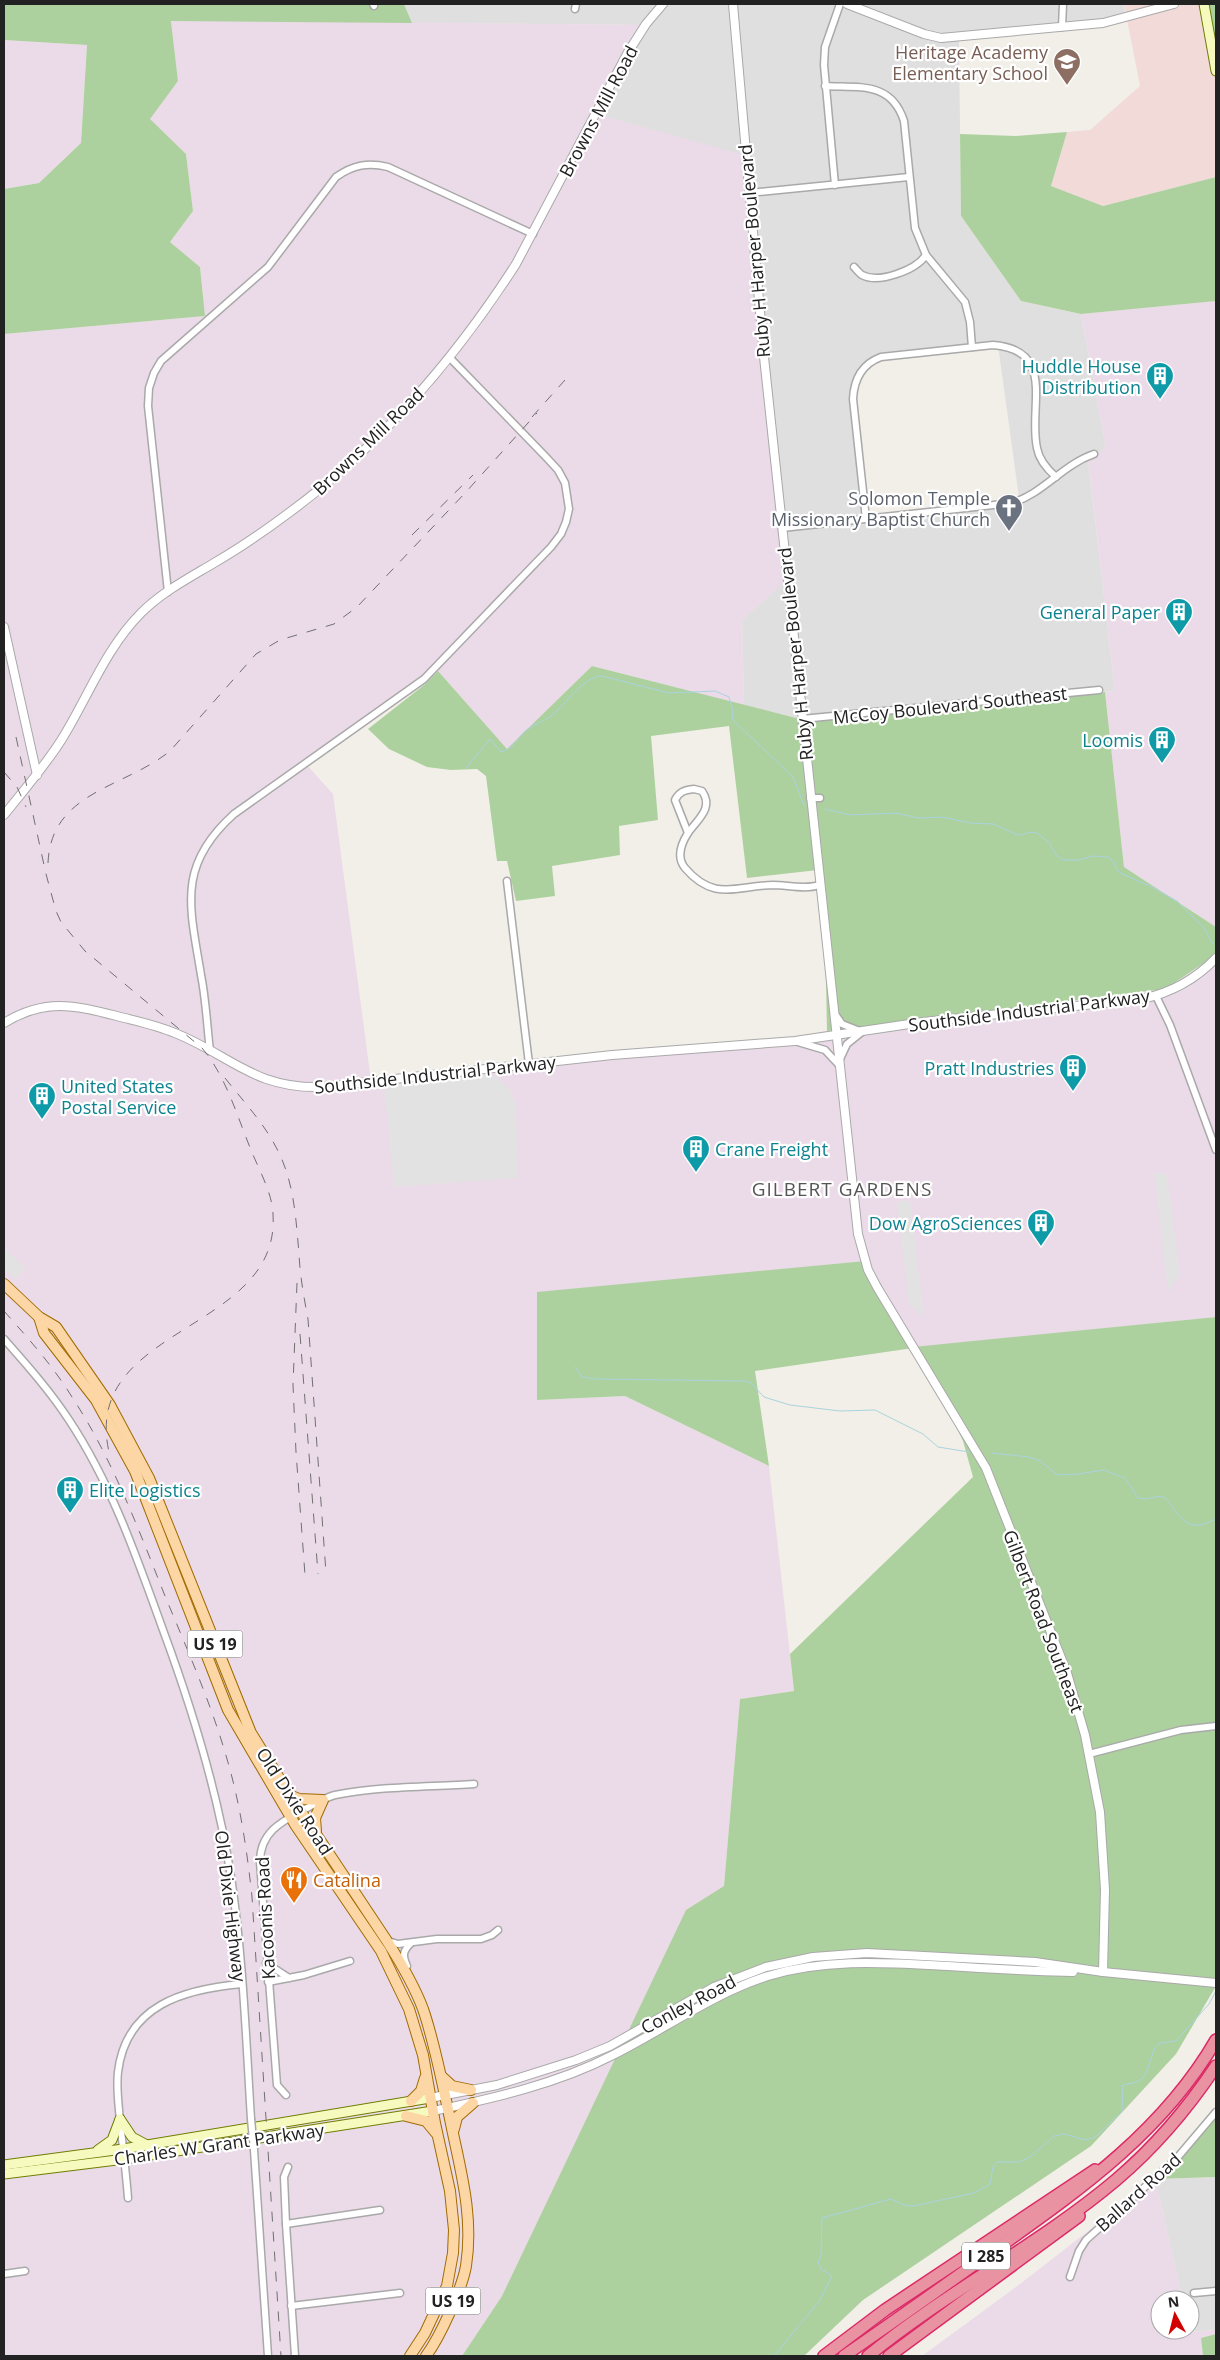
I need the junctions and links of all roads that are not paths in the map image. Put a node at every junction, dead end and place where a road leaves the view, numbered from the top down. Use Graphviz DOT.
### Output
graph roads {
  1 [pos="663,4"];
  2 [pos="733,4"];
  3 [pos="840,4"];
  4 [pos="847,4"];
  5 [pos="1063,4"];
  6 [pos="1174,4"];
  7 [pos="1204,4"];
  8 [pos="1062,27"];
  9 [pos="1216,71"];
  10 [pos="825,86"];
  11 [pos="909,177"];
  12 [pos="835,185"];
  13 [pos="749,193"];
  14 [pos="533,234"];
  15 [pos="926,254"];
  16 [pos="854,267"];
  17 [pos="972,347"];
  18 [pos="450,358"];
  19 [pos="1094,454"];
  20 [pos="1056,476"];
  21 [pos="866,520"];
  22 [pos="782,528"];
  23 [pos="168,592"];
  24 [pos="4,627"];
  25 [pos="1099,690"];
  26 [pos="802,719"];
  27 [pos="37,775"];
  28 [pos="810,798"];
  29 [pos="820,798"];
  30 [pos="4,815"];
  31 [pos="688,833"];
  32 [pos="507,881"];
  33 [pos="819,885"];
  34 [pos="1216,958"];
  35 [pos="1156,996"];
  36 [pos="833,1010"];
  37 [pos="4,1023"];
  38 [pos="862,1032"];
  39 [pos="836,1037"];
  40 [pos="795,1041"];
  41 [pos="210,1052"];
  42 [pos="529,1064"];
  43 [pos="839,1065"];
  44 [pos="1216,1150"];
  45 [pos="4,1284"];
  46 [pos="4,1339"];
  47 [pos="915,1351"];
  48 [pos="140,1470"];
  49 [pos="1216,1726"];
  50 [pos="1089,1754"];
  51 [pos="474,1784"];
  52 [pos="289,1795"];
  53 [pos="322,1800"];
  54 [pos="301,1811"];
  55 [pos="290,1815"];
  56 [pos="316,1834"];
  57 [pos="498,1930"];
  58 [pos="388,1941"];
  59 [pos="411,1943"];
  60 [pos="350,1961"];
  61 [pos="266,1963"];
  62 [pos="1103,1972"];
  63 [pos="289,1978"];
  64 [pos="268,1982"];
  65 [pos="1216,1982"];
  66 [pos="242,1984"];
  67 [pos="429,2033"];
  68 [pos="1216,2040"];
  69 [pos="1216,2066"];
  70 [pos="426,2073"];
  71 [pos="440,2074"];
  72 [pos="470,2090"];
  73 [pos="286,2095"];
  74 [pos="445,2096"];
  75 [pos="430,2098"];
  76 [pos="411,2101"];
  77 [pos="473,2102"];
  78 [pos="448,2108"];
  79 [pos="433,2111"];
  80 [pos="1216,2112"];
  81 [pos="406,2116"];
  82 [pos="120,2119"];
  83 [pos="453,2135"];
  84 [pos="438,2136"];
  85 [pos="147,2145"];
  86 [pos="123,2148"];
  87 [pos="91,2153"];
  88 [pos="1124,2153"];
  89 [pos="125,2159"];
  90 [pos="4,2165"];
  91 [pos="288,2167"];
  92 [pos="4,2174"];
  93 [pos="1114,2181"];
  94 [pos="128,2198"];
  95 [pos="380,2210"];
  96 [pos="286,2224"];
  97 [pos="25,2271"];
  98 [pos="4,2274"];
  99 [pos="1070,2277"];
  100 [pos="1216,2290"];
  101 [pos="1200,2292"];
  102 [pos="400,2293"];
  103 [pos="291,2306"];
  104 [pos="268,2356"];
  105 [pos="295,2356"];
  106 [pos="410,2356"];
  107 [pos="426,2356"];
  108 [pos="824,2356"];
  109 [pos="844,2356"];
  110 [pos="868,2356"];
  111 [pos="889,2356"];
  1 -- 14 [label="street, Browns Mill Road"];
  2 -- 13 [label="street, Ruby H Harper Boulevard"];
  3 -- 10 [label="street"];
  4 -- 8 [label="street"];
  5 -- 8 [label="street"];
  6 -- 8 [label="street"];
  7 -- 9 [label="main road"];
  10 -- 11 [label="street"];
  10 -- 12 [label="street"];
  11 -- 12 [label="street"];
  11 -- 15 [label="street"];
  12 -- 13 [label="street"];
  13 -- 22 [label="street, Ruby H Harper Boulevard"];
  14 -- 18 [label="street, Browns Mill Road"];
  14 -- 23 [label="street"];
  15 -- 16 [label="street"];
  15 -- 17 [label="street"];
  17 -- 20 [label="street"];
  17 -- 21 [label="street"];
  18 -- 23 [label="street, Browns Mill Road"];
  18 -- 41 [label="street"];
  19 -- 20 [label="street"];
  20 -- 21 [label="street"];
  21 -- 22 [label="street"];
  22 -- 26 [label="street, Ruby H Harper Boulevard"];
  23 -- 27 [label="street, Browns Mill Road"];
  24 -- 27 [label="street"];
  25 -- 26 [label="street, McCoy Boulevard Southeast"];
  26 -- 28 [label="street, Ruby H Harper Boulevard"];
  27 -- 30 [label="street, Browns Mill Road"];
  28 -- 29 [label="street"];
  28 -- 33 [label="street, Ruby H Harper Boulevard"];
  31 -- 31 [label="street"];
  31 -- 33 [label="street"];
  32 -- 42 [label="street"];
  33 -- 36 [label="street, Ruby H Harper Boulevard"];
  34 -- 35 [label="street, Southside Industrial Parkway"];
  35 -- 38 [label="street, Southside Industrial Parkway"];
  35 -- 44 [label="street"];
  36 -- 38 [label="street"];
  36 -- 39 [label="street, Ruby H Harper Boulevard"];
  37 -- 41 [label="street, Southside Industrial Parkway"];
  38 -- 39 [label="street, Southside Industrial Parkway"];
  38 -- 43 [label="street"];
  39 -- 40 [label="street, Southside Industrial Parkway"];
  39 -- 43 [label="street, Ruby H Harper Boulevard"];
  40 -- 42 [label="street, Southside Industrial Parkway"];
  40 -- 43 [label="street, Southside Industrial Parkway"];
  41 -- 42 [label="street, Southside Industrial Parkway"];
  43 -- 47 [label="street, Ruby H Harper Boulevard"];
  45 -- 48 [label="main road, US 19"];
  46 -- 66 [label="street, Old Dixie Highway"];
  47 -- 50 [label="street, Gilbert Road Southeast"];
  48 -- 52 [label="main road, Old Dixie Road / US 19"];
  48 -- 55 [label="main road, Old Dixie Road / US 19"];
  49 -- 50 [label="street"];
  50 -- 62 [label="street, Gilbert Road Southeast"];
  51 -- 53 [label="street, Kacoonis Road"];
  52 -- 53 [label="main road"];
  52 -- 54 [label="main road, Old Dixie Road / US 19"];
  53 -- 54 [label="street, Kacoonis Road"];
  53 -- 56 [label="main road"];
  54 -- 55 [label="street, Kacoonis Road"];
  54 -- 56 [label="main road, Old Dixie Road / US 19"];
  55 -- 61 [label="street, Kacoonis Road"];
  55 -- 70 [label="main road, Old Dixie Road / US 19"];
  56 -- 58 [label="main road, Old Dixie Road / US 19"];
  57 -- 59 [label="street"];
  58 -- 59 [label="street"];
  58 -- 67 [label="main road, Old Dixie Road / US 19"];
  59 -- 67 [label="street"];
  60 -- 63 [label="street"];
  61 -- 63 [label="street"];
  61 -- 64 [label="street, Kacoonis Road"];
  62 -- 65 [label="street, Conley Road"];
  62 -- 72 [label="street, Conley Road"];
  62 -- 77 [label="street, Conley Road"];
  63 -- 64 [label="street"];
  64 -- 73 [label="street, Kacoonis Road"];
  66 -- 82 [label="street"];
  66 -- 104 [label="street, Old Dixie Highway, bridge"];
  67 -- 71 [label="main road, Old Dixie Road / US 19"];
  68 -- 88 [label="highway, I 285"];
  69 -- 93 [label="highway, I 285"];
  70 -- 75 [label="main road, Old Dixie Road / US 19"];
  70 -- 76 [label="main road"];
  71 -- 72 [label="main road"];
  71 -- 74 [label="main road, Old Dixie Road / US 19"];
  72 -- 74 [label="street, Conley Road"];
  74 -- 75 [label="street, Conley Road"];
  74 -- 78 [label="main road, Old Dixie Road / US 19"];
  75 -- 76 [label="main road, Charles W Grant Parkway"];
  75 -- 79 [label="main road, Old Dixie Road / US 19"];
  76 -- 85 [label="main road, Charles W Grant Parkway"];
  77 -- 78 [label="street, Conley Road"];
  77 -- 83 [label="main road"];
  78 -- 79 [label="street, Conley Road"];
  78 -- 83 [label="main road, Old Dixie Road / US 19"];
  79 -- 81 [label="main road, Charles W Grant Parkway"];
  79 -- 84 [label="main road, Old Dixie Road"];
  80 -- 99 [label="street, Ballard Road"];
  81 -- 84 [label="main road"];
  81 -- 89 [label="main road, Charles W Grant Parkway"];
  82 -- 85 [label="main road"];
  82 -- 86 [label="street"];
  82 -- 87 [label="main road"];
  83 -- 107 [label="main road, Old Dixie Road / US 19"];
  84 -- 106 [label="main road, Old Dixie Road"];
  85 -- 86 [label="main road, Charles W Grant Parkway"];
  86 -- 87 [label="main road, Charles W Grant Parkway"];
  86 -- 89 [label="street"];
  87 -- 90 [label="main road, Charles W Grant Parkway"];
  88 -- 108 [label="highway"];
  88 -- 109 [label="highway, I 285"];
  89 -- 92 [label="main road, Charles W Grant Parkway"];
  89 -- 94 [label="street"];
  91 -- 96 [label="street"];
  93 -- 110 [label="highway, I 285"];
  93 -- 111 [label="highway"];
  95 -- 96 [label="street"];
  96 -- 103 [label="street"];
  97 -- 98 [label="street"];
  100 -- 101 [label="street"];
  102 -- 103 [label="street"];
  103 -- 105 [label="street"];
}
